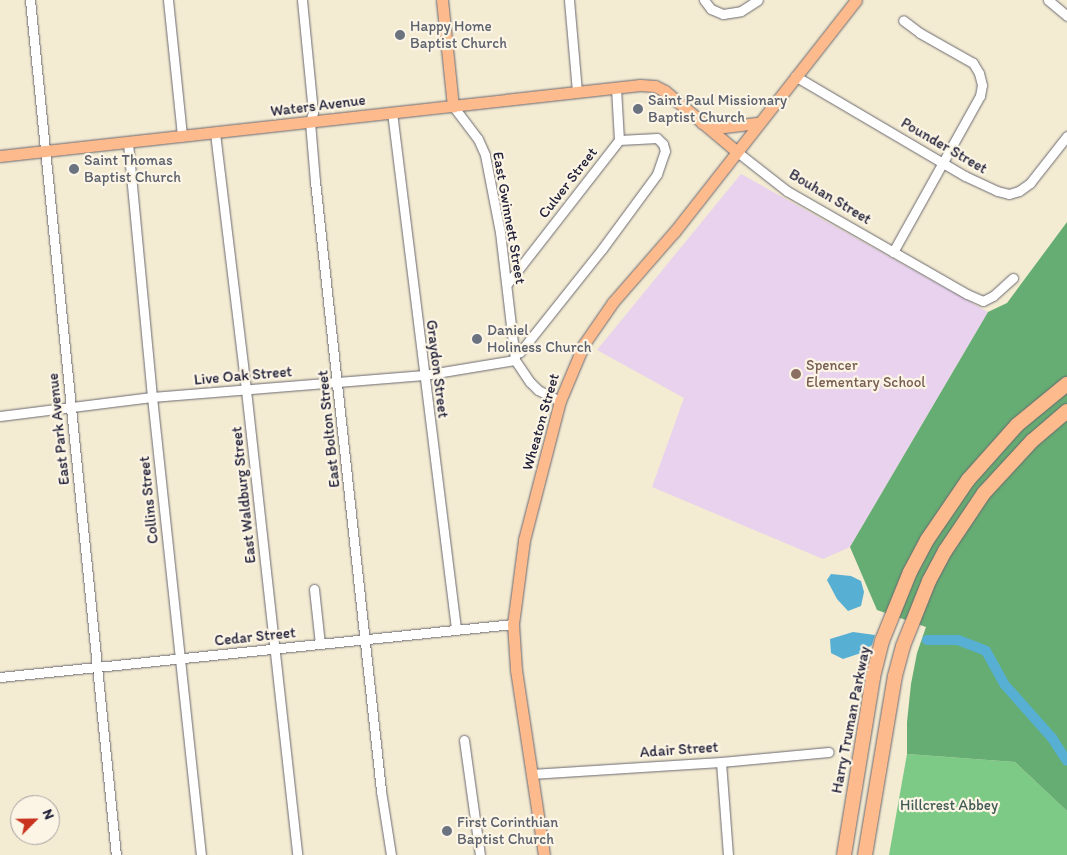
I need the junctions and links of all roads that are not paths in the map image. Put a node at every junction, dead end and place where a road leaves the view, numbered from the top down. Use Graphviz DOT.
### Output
graph roads {
  1 [pos="30,0"];
  2 [pos="168,0"];
  3 [pos="302,0"];
  4 [pos="442,0"];
  5 [pos="569,0"];
  6 [pos="704,0"];
  7 [pos="758,0"];
  8 [pos="856,0"];
  9 [pos="1048,0"];
  10 [pos="1067,16"];
  11 [pos="902,20"];
  12 [pos="795,76"];
  13 [pos="640,85"];
  14 [pos="616,88"];
  15 [pos="577,92"];
  16 [pos="454,106"];
  17 [pos="392,112"];
  18 [pos="310,122"];
  19 [pos="702,123"];
  20 [pos="757,123"];
  21 [pos="215,132"];
  22 [pos="182,136"];
  23 [pos="1067,136"];
  24 [pos="619,140"];
  25 [pos="128,143"];
  26 [pos="45,151"];
  27 [pos="736,151"];
  28 [pos="0,156"];
  29 [pos="944,162"];
  30 [pos="893,252"];
  31 [pos="1014,278"];
  32 [pos="507,284"];
  33 [pos="515,357"];
  34 [pos="424,375"];
  35 [pos="337,381"];
  36 [pos="1067,384"];
  37 [pos="246,390"];
  38 [pos="152,397"];
  39 [pos="560,401"];
  40 [pos="71,408"];
  41 [pos="1067,411"];
  42 [pos="0,416"];
  43 [pos="314,588"];
  44 [pos="513,624"];
  45 [pos="456,629"];
  46 [pos="366,638"];
  47 [pos="320,644"];
  48 [pos="275,649"];
  49 [pos="180,658"];
  50 [pos="97,668"];
  51 [pos="0,677"];
  52 [pos="464,740"];
  53 [pos="828,752"];
  54 [pos="721,762"];
  55 [pos="531,774"];
  56 [pos="116,855"];
  57 [pos="201,855"];
  58 [pos="297,855"];
  59 [pos="391,855"];
  60 [pos="480,855"];
  61 [pos="544,855"];
  62 [pos="728,855"];
  63 [pos="844,855"];
  64 [pos="865,855"];
  1 -- 26 [label="street, East Park Avenue"];
  2 -- 22 [label="street"];
  3 -- 18 [label="street, East Bolton Street"];
  4 -- 16 [label="main road, East Gwinnett Street"];
  5 -- 15 [label="street"];
  6 -- 7 [label="street"];
  8 -- 12 [label="main road, Wheaton Street"];
  9 -- 10 [label="street"];
  11 -- 29 [label="street"];
  12 -- 20 [label="main road, Wheaton Street"];
  12 -- 29 [label="street, Pounder Street"];
  13 -- 14 [label="main road, Waters Avenue"];
  13 -- 19 [label="main road, Bouhan Street"];
  14 -- 15 [label="main road, Waters Avenue"];
  14 -- 24 [label="street"];
  15 -- 16 [label="main road, Waters Avenue"];
  16 -- 17 [label="main road, Waters Avenue"];
  16 -- 32 [label="street, East Gwinnett Street"];
  17 -- 18 [label="main road, Waters Avenue"];
  17 -- 34 [label="street, Graydon Street"];
  18 -- 21 [label="main road, Waters Avenue"];
  18 -- 35 [label="street, East Bolton Street"];
  19 -- 20 [label="main road"];
  19 -- 27 [label="main road, Bouhan Street"];
  20 -- 27 [label="main road, Wheaton Street"];
  21 -- 22 [label="main road, Waters Avenue"];
  21 -- 37 [label="street, East Waldburg Street"];
  22 -- 25 [label="main road, Waters Avenue"];
  23 -- 29 [label="street, Pounder Street"];
  24 -- 32 [label="street, Culver Street"];
  24 -- 33 [label="street"];
  25 -- 26 [label="main road, Waters Avenue"];
  25 -- 38 [label="street, Collins Street"];
  26 -- 28 [label="main road, Waters Avenue"];
  26 -- 40 [label="street, East Park Avenue"];
  27 -- 30 [label="street, Bouhan Street"];
  27 -- 39 [label="main road, Wheaton Street"];
  29 -- 30 [label="street"];
  30 -- 31 [label="street, Bouhan Street"];
  32 -- 33 [label="street, East Gwinnett Street"];
  33 -- 34 [label="street, Live Oak Street"];
  33 -- 39 [label="street"];
  34 -- 35 [label="street, Live Oak Street"];
  34 -- 45 [label="street, Graydon Street"];
  35 -- 37 [label="street, Live Oak Street"];
  35 -- 46 [label="street, East Bolton Street"];
  36 -- 63 [label="highway, Harry Truman Parkway"];
  37 -- 38 [label="street, Live Oak Street"];
  37 -- 48 [label="street, East Waldburg Street"];
  38 -- 40 [label="street, Live Oak Street"];
  38 -- 49 [label="street, Collins Street"];
  39 -- 44 [label="main road, Wheaton Street"];
  40 -- 42 [label="street, Live Oak Street"];
  40 -- 50 [label="street, East Park Avenue"];
  41 -- 64 [label="highway"];
  43 -- 47 [label="street"];
  44 -- 45 [label="street, Cedar Street"];
  44 -- 55 [label="main road, Wheaton Street"];
  45 -- 46 [label="street, Cedar Street"];
  46 -- 47 [label="street, Cedar Street"];
  46 -- 59 [label="street, East Bolton Street"];
  47 -- 48 [label="street, Cedar Street"];
  48 -- 49 [label="street, Cedar Street"];
  48 -- 58 [label="street, East Waldburg Street"];
  49 -- 50 [label="street, Cedar Street"];
  49 -- 57 [label="street, Collins Street"];
  50 -- 51 [label="street, Cedar Street"];
  50 -- 56 [label="street, East Park Avenue"];
  52 -- 60 [label="street"];
  53 -- 54 [label="street, Adair Street"];
  54 -- 55 [label="street, Adair Street"];
  54 -- 62 [label="street"];
  55 -- 61 [label="main road, Wheaton Street"];
}
